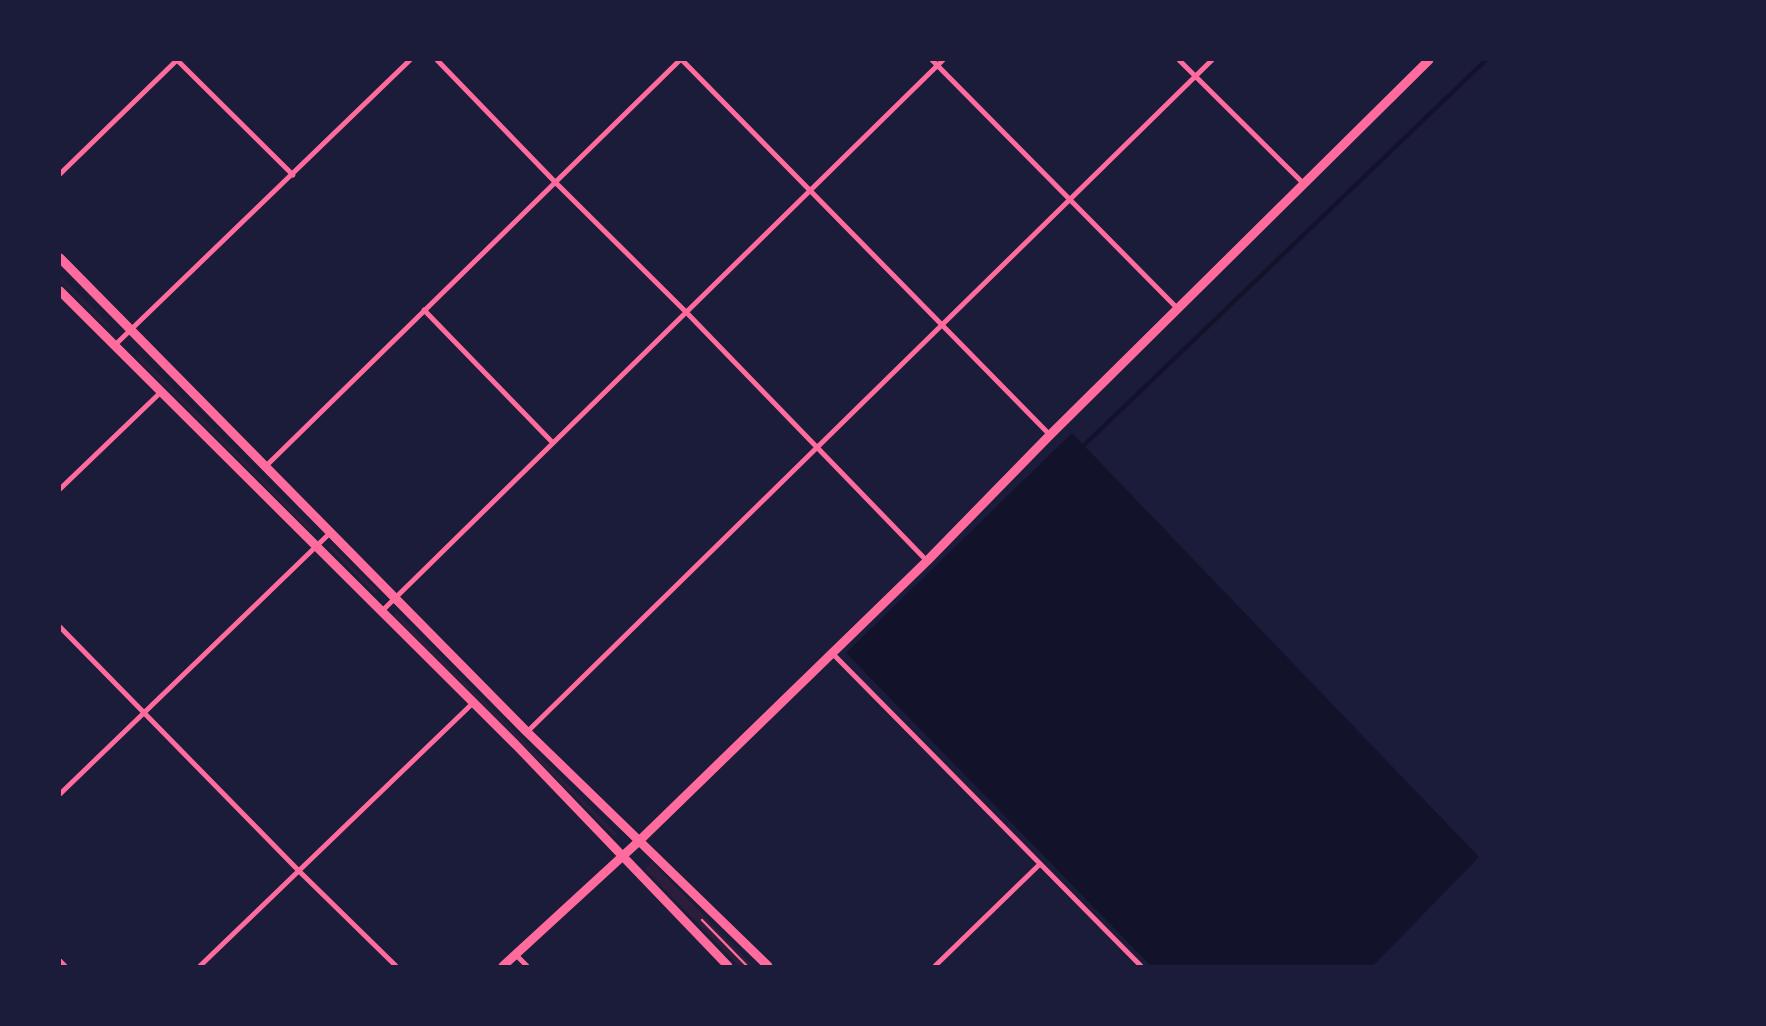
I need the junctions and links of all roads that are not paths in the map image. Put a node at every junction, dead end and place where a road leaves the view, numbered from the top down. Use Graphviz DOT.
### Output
graph roads {
  1 [pos="177,60"];
  2 [pos="410,60"];
  3 [pos="436,60"];
  4 [pos="681,60"];
  5 [pos="932,60"];
  6 [pos="944,60"];
  7 [pos="1180,60"];
  8 [pos="1212,60"];
  9 [pos="1429,60"];
  10 [pos="938,66"];
  11 [pos="1195,76"];
  12 [pos="60,174"];
  13 [pos="293,175"];
  14 [pos="555,182"];
  15 [pos="1304,184"];
  16 [pos="810,191"];
  17 [pos="1070,199"];
  18 [pos="60,258"];
  19 [pos="60,291"];
  20 [pos="1177,308"];
  21 [pos="424,310"];
  22 [pos="686,312"];
  23 [pos="943,326"];
  24 [pos="132,330"];
  25 [pos="115,345"];
  26 [pos="162,390"];
  27 [pos="1050,435"];
  28 [pos="553,443"];
  29 [pos="816,447"];
  30 [pos="266,466"];
  31 [pos="60,489"];
  32 [pos="330,533"];
  33 [pos="316,546"];
  34 [pos="927,561"];
  35 [pos="395,598"];
  36 [pos="381,612"];
  37 [pos="60,627"];
  38 [pos="831,652"];
  39 [pos="473,703"];
  40 [pos="143,711"];
  41 [pos="527,732"];
  42 [pos="60,794"];
  43 [pos="638,842"];
  44 [pos="623,854"];
  45 [pos="1040,864"];
  46 [pos="299,871"];
  47 [pos="516,954"];
  48 [pos="60,961"];
  49 [pos="65,966"];
  50 [pos="200,966"];
  51 [pos="396,966"];
  52 [pos="503,966"];
  53 [pos="527,966"];
  54 [pos="728,966"];
  55 [pos="768,966"];
  56 [pos="935,966"];
  57 [pos="1141,966"];
  1 -- 12 [label="street"];
  1 -- 13 [label="street"];
  2 -- 13 [label="street"];
  3 -- 14 [label="street"];
  4 -- 14 [label="street"];
  4 -- 16 [label="street"];
  5 -- 10 [label="street"];
  6 -- 10 [label="street"];
  7 -- 11 [label="street"];
  8 -- 11 [label="street"];
  9 -- 15 [label="main road"];
  10 -- 16 [label="street"];
  10 -- 17 [label="street"];
  11 -- 15 [label="street"];
  11 -- 17 [label="street"];
  13 -- 24 [label="street"];
  14 -- 21 [label="street"];
  14 -- 22 [label="street"];
  15 -- 20 [label="main road"];
  16 -- 22 [label="street"];
  16 -- 23 [label="street"];
  17 -- 20 [label="street"];
  17 -- 23 [label="street"];
  18 -- 24 [label="main road"];
  19 -- 25 [label="main road"];
  20 -- 27 [label="main road"];
  21 -- 28 [label="street"];
  21 -- 30 [label="street"];
  22 -- 28 [label="street"];
  22 -- 29 [label="street"];
  23 -- 27 [label="street"];
  23 -- 29 [label="street"];
  24 -- 25 [label="street"];
  24 -- 30 [label="main road"];
  25 -- 26 [label="main road"];
  26 -- 31 [label="street"];
  26 -- 33 [label="main road"];
  27 -- 34 [label="main road"];
  28 -- 35 [label="street"];
  29 -- 34 [label="street"];
  29 -- 41 [label="street"];
  30 -- 32 [label="main road"];
  32 -- 33 [label="street"];
  32 -- 35 [label="main road"];
  33 -- 36 [label="main road"];
  33 -- 40 [label="street"];
  34 -- 38 [label="main road"];
  35 -- 36 [label="street"];
  35 -- 41 [label="main road"];
  36 -- 39 [label="main road"];
  37 -- 40 [label="street"];
  38 -- 43 [label="main road"];
  38 -- 45 [label="street"];
  39 -- 44 [label="main road"];
  39 -- 46 [label="street"];
  40 -- 42 [label="street"];
  40 -- 46 [label="street"];
  41 -- 43 [label="main road"];
  43 -- 44 [label="main road"];
  43 -- 55 [label="main road"];
  44 -- 47 [label="main road"];
  44 -- 54 [label="main road"];
  45 -- 56 [label="street"];
  45 -- 57 [label="street"];
  46 -- 50 [label="street"];
  46 -- 51 [label="street"];
  47 -- 52 [label="main road"];
  47 -- 53 [label="street"];
  48 -- 49 [label="street"];
}
